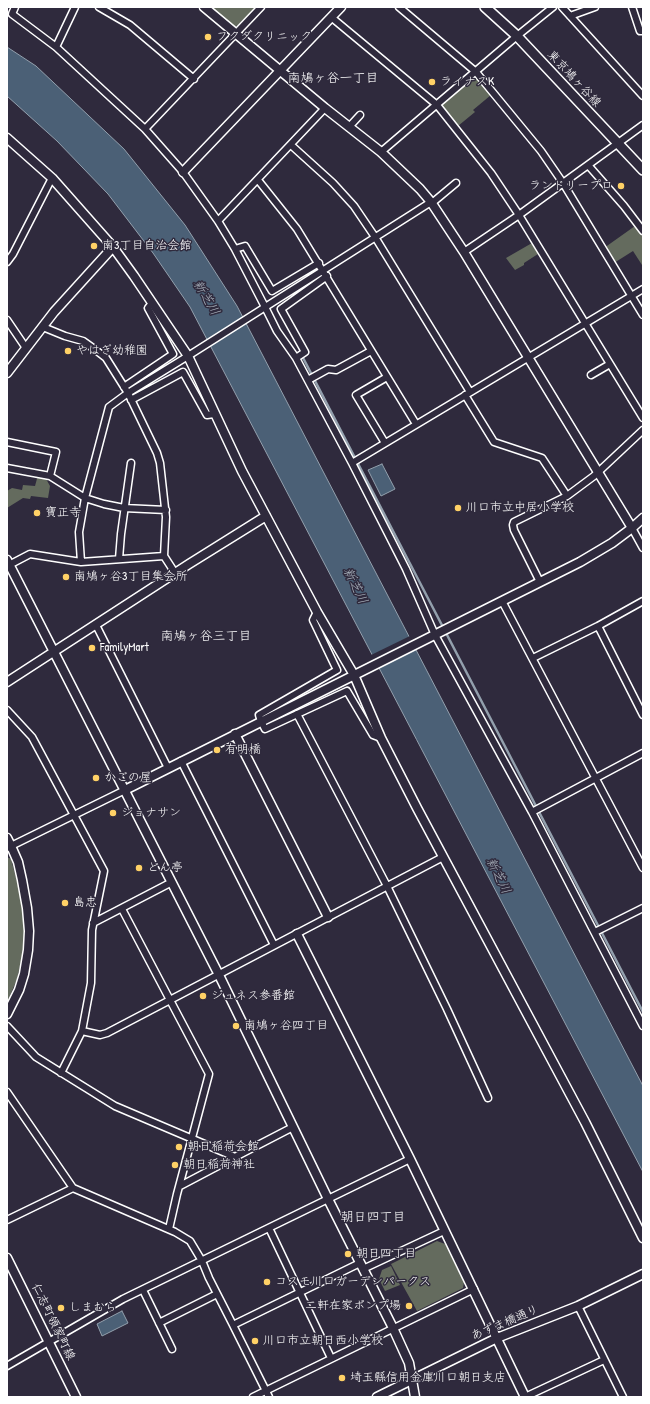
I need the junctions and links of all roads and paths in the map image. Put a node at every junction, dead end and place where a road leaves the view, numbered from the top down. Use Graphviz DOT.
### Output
graph roads {
  1 [pos="15,7"];
  2 [pos="75,7"];
  3 [pos="99,7"];
  4 [pos="204,7"];
  5 [pos="261,7"];
  6 [pos="341,7"];
  7 [pos="399,7"];
  8 [pos="485,7"];
  9 [pos="553,7"];
  10 [pos="562,7"];
  11 [pos="595,7"];
  12 [pos="632,7"];
  13 [pos="570,16"];
  14 [pos="331,17"];
  15 [pos="643,31"];
  16 [pos="236,34"];
  17 [pos="517,36"];
  18 [pos="56,47"];
  19 [pos="281,70"];
  20 [pos="476,72"];
  21 [pos="194,79"];
  22 [pos="643,96"];
  23 [pos="437,105"];
  24 [pos="326,108"];
  25 [pos="360,115"];
  26 [pos="643,125"];
  27 [pos="350,127"];
  28 [pos="145,129"];
  29 [pos="7,138"];
  30 [pos="617,143"];
  31 [pos="291,145"];
  32 [pos="381,152"];
  33 [pos="588,165"];
  34 [pos="643,170"];
  35 [pos="183,172"];
  36 [pos="52,178"];
  37 [pos="258,180"];
  38 [pos="456,183"];
  39 [pos="563,183"];
  40 [pos="432,203"];
  41 [pos="519,215"];
  42 [pos="218,221"];
  43 [pos="643,231"];
  44 [pos="375,237"];
  45 [pos="113,247"];
  46 [pos="235,249"];
  47 [pos="464,252"];
  48 [pos="7,262"];
  49 [pos="318,263"];
  50 [pos="325,273"];
  51 [pos="643,289"];
  52 [pos="632,296"];
  53 [pos="152,303"];
  54 [pos="265,308"];
  55 [pos="643,314"];
  56 [pos="7,320"];
  57 [pos="586,324"];
  58 [pos="43,327"];
  59 [pos="26,348"];
  60 [pos="371,351"];
  61 [pos="188,356"];
  62 [pos="528,357"];
  63 [pos="296,358"];
  64 [pos="610,364"];
  65 [pos="7,372"];
  66 [pos="591,375"];
  67 [pos="387,377"];
  68 [pos="308,380"];
  69 [pos="124,387"];
  70 [pos="128,393"];
  71 [pos="468,394"];
  72 [pos="131,400"];
  73 [pos="214,414"];
  74 [pos="643,418"];
  75 [pos="416,424"];
  76 [pos="643,430"];
  77 [pos="7,442"];
  78 [pos="385,443"];
  79 [pos="131,463"];
  80 [pos="352,463"];
  81 [pos="7,468"];
  82 [pos="598,473"];
  83 [pos="50,476"];
  84 [pos="567,496"];
  85 [pos="85,498"];
  86 [pos="124,508"];
  87 [pos="166,510"];
  88 [pos="266,516"];
  89 [pos="643,518"];
  90 [pos="632,528"];
  91 [pos="643,548"];
  92 [pos="164,556"];
  93 [pos="119,559"];
  94 [pos="8,562"];
  95 [pos="81,562"];
  96 [pos="174,573"];
  97 [pos="540,582"];
  98 [pos="502,601"];
  99 [pos="643,601"];
  100 [pos="317,612"];
  101 [pos="96,625"];
  102 [pos="598,626"];
  103 [pos="432,636"];
  104 [pos="54,653"];
  105 [pos="534,658"];
  106 [pos="356,674"];
  107 [pos="7,682"];
  108 [pos="7,710"];
  109 [pos="297,714"];
  110 [pos="643,716"];
  111 [pos="261,721"];
  112 [pos="235,734"];
  113 [pos="381,738"];
  114 [pos="643,753"];
  115 [pos="181,761"];
  116 [pos="168,768"];
  117 [pos="596,779"];
  118 [pos="125,790"];
  119 [pos="532,812"];
  120 [pos="74,814"];
  121 [pos="8,844"];
  122 [pos="443,857"];
  123 [pos="643,868"];
  124 [pos="172,882"];
  125 [pos="387,886"];
  126 [pos="643,908"];
  127 [pos="122,909"];
  128 [pos="328,917"];
  129 [pos="93,923"];
  130 [pos="595,932"];
  131 [pos="297,934"];
  132 [pos="274,945"];
  133 [pos="219,974"];
  134 [pos="170,999"];
  135 [pos="7,1014"];
  136 [pos="7,1026"];
  137 [pos="643,1026"];
  138 [pos="82,1031"];
  139 [pos="61,1073"];
  140 [pos="7,1092"];
  141 [pos="488,1098"];
  142 [pos="293,1127"];
  143 [pos="192,1139"];
  144 [pos="235,1157"];
  145 [pos="410,1159"];
  146 [pos="180,1186"];
  147 [pos="73,1188"];
  148 [pos="328,1199"];
  149 [pos="7,1220"];
  150 [pos="269,1228"];
  151 [pos="169,1229"];
  152 [pos="444,1231"];
  153 [pos="643,1238"];
  154 [pos="7,1258"];
  155 [pos="202,1261"];
  156 [pos="362,1266"];
  157 [pos="643,1274"];
  158 [pos="474,1289"];
  159 [pos="143,1290"];
  160 [pos="299,1293"];
  161 [pos="217,1294"];
  162 [pos="578,1306"];
  163 [pos="159,1322"];
  164 [pos="234,1325"];
  165 [pos="393,1328"];
  166 [pos="497,1338"];
  167 [pos="49,1342"];
  168 [pos="172,1349"];
  169 [pos="331,1358"];
  170 [pos="604,1360"];
  171 [pos="7,1366"];
  172 [pos="412,1379"];
  173 [pos="266,1390"];
  174 [pos="76,1397"];
  175 [pos="253,1397"];
  176 [pos="269,1397"];
  177 [pos="377,1397"];
  178 [pos="415,1397"];
  179 [pos="525,1397"];
  180 [pos="623,1397"];
  1 -- 18 [label="street"];
  2 -- 18 [label="street"];
  3 -- 21 [label="street"];
  4 -- 16 [label="street"];
  5 -- 16 [label="street"];
  6 -- 14 [label="street"];
  7 -- 20 [label="street"];
  8 -- 17 [label="main road, 東京鳩ヶ谷線"];
  9 -- 17 [label="street"];
  10 -- 13 [label="street"];
  11 -- 13 [label="street"];
  12 -- 15 [label="street"];
  13 -- 22 [label="street"];
  14 -- 19 [label="street"];
  14 -- 23 [label="street"];
  16 -- 19 [label="street"];
  16 -- 21 [label="street"];
  17 -- 20 [label="street"];
  17 -- 30 [label="main road, 東京鳩ヶ谷線"];
  18 -- 28 [label="street"];
  19 -- 24 [label="street"];
  19 -- 35 [label="street"];
  20 -- 23 [label="street"];
  20 -- 39 [label="street"];
  21 -- 28 [label="street"];
  23 -- 32 [label="street"];
  23 -- 41 [label="street"];
  24 -- 27 [label="street"];
  24 -- 31 [label="street"];
  25 -- 27 [label="street"];
  26 -- 30 [label="street"];
  27 -- 32 [label="street"];
  28 -- 35 [label="street"];
  29 -- 36 [label="street"];
  30 -- 33 [label="street"];
  30 -- 34 [label="main road, 東京鳩ヶ谷線"];
  31 -- 37 [label="street"];
  31 -- 44 [label="street"];
  32 -- 40 [label="street"];
  33 -- 39 [label="street"];
  33 -- 43 [label="street"];
  35 -- 42 [label="street"];
  36 -- 45 [label="street"];
  36 -- 48 [label="street"];
  37 -- 42 [label="street"];
  37 -- 49 [label="street"];
  38 -- 40 [label="street"];
  39 -- 41 [label="street"];
  39 -- 52 [label="street"];
  40 -- 44 [label="street"];
  40 -- 47 [label="street"];
  41 -- 47 [label="street"];
  41 -- 57 [label="street"];
  42 -- 46 [label="street"];
  44 -- 50 [label="street"];
  44 -- 71 [label="street"];
  45 -- 53 [label="street"];
  45 -- 58 [label="street"];
  46 -- 49 [label="street"];
  46 -- 54 [label="street"];
  47 -- 62 [label="street"];
  49 -- 50 [label="street"];
  50 -- 54 [label="street"];
  50 -- 60 [label="street"];
  50 -- 63 [label="street"];
  51 -- 52 [label="street"];
  52 -- 55 [label="street"];
  52 -- 57 [label="street"];
  53 -- 61 [label="street"];
  53 -- 69 [label="street"];
  54 -- 61 [label="street"];
  54 -- 63 [label="street"];
  56 -- 59 [label="street"];
  57 -- 62 [label="street"];
  57 -- 64 [label="street"];
  58 -- 59 [label="street"];
  58 -- 69 [label="street"];
  59 -- 65 [label="street"];
  60 -- 67 [label="street"];
  60 -- 68 [label="street"];
  61 -- 70 [label="street"];
  61 -- 73 [label="street"];
  62 -- 71 [label="street"];
  62 -- 82 [label="street"];
  63 -- 68 [label="street"];
  64 -- 66 [label="street"];
  64 -- 74 [label="street"];
  67 -- 75 [label="street"];
  67 -- 78 [label="street"];
  68 -- 80 [label="street"];
  69 -- 70 [label="street"];
  70 -- 72 [label="street"];
  70 -- 85 [label="street"];
  71 -- 75 [label="street"];
  71 -- 84 [label="street"];
  72 -- 73 [label="street"];
  72 -- 87 [label="street"];
  73 -- 88 [label="street"];
  75 -- 78 [label="street"];
  76 -- 82 [label="street"];
  77 -- 83 [label="street"];
  78 -- 80 [label="street"];
  79 -- 86 [label="street"];
  80 -- 103 [label="street"];
  81 -- 83 [label="street"];
  82 -- 84 [label="street"];
  82 -- 90 [label="street"];
  83 -- 85 [label="street"];
  84 -- 97 [label="street"];
  85 -- 86 [label="street"];
  85 -- 95 [label="street"];
  86 -- 87 [label="street"];
  86 -- 93 [label="street"];
  87 -- 92 [label="street"];
  88 -- 96 [label="street"];
  88 -- 100 [label="street"];
  89 -- 90 [label="street"];
  90 -- 91 [label="street"];
  90 -- 97 [label="street"];
  92 -- 93 [label="street"];
  92 -- 96 [label="street"];
  93 -- 95 [label="street"];
  94 -- 95 [label="street"];
  94 -- 104 [label="street"];
  96 -- 101 [label="street"];
  97 -- 98 [label="street"];
  98 -- 103 [label="street"];
  98 -- 105 [label="street"];
  99 -- 102 [label="street"];
  100 -- 106 [label="street"];
  100 -- 111 [label="street"];
  101 -- 104 [label="street"];
  101 -- 116 [label="street"];
  102 -- 105 [label="street"];
  102 -- 110 [label="street"];
  103 -- 106 [label="street"];
  103 -- 119 [label="street"];
  104 -- 107 [label="street"];
  104 -- 118 [label="street"];
  105 -- 117 [label="street"];
  106 -- 111 [label="street"];
  106 -- 113 [label="street"];
  108 -- 120 [label="street"];
  109 -- 111 [label="street"];
  109 -- 113 [label="street"];
  109 -- 125 [label="street"];
  111 -- 112 [label="street"];
  112 -- 115 [label="street"];
  112 -- 128 [label="street"];
  113 -- 122 [label="street"];
  114 -- 117 [label="street"];
  115 -- 116 [label="street"];
  115 -- 132 [label="street"];
  116 -- 118 [label="street"];
  117 -- 119 [label="street"];
  117 -- 123 [label="street"];
  118 -- 120 [label="street"];
  118 -- 124 [label="street"];
  119 -- 130 [label="street"];
  120 -- 121 [label="street"];
  120 -- 129 [label="street"];
  121 -- 135 [label="street"];
  122 -- 125 [label="street"];
  122 -- 153 [label="street"];
  124 -- 127 [label="street"];
  124 -- 133 [label="street"];
  125 -- 128 [label="street"];
  125 -- 141 [label="street"];
  126 -- 130 [label="street"];
  127 -- 129 [label="street"];
  127 -- 134 [label="street"];
  128 -- 131 [label="street"];
  129 -- 138 [label="street"];
  130 -- 137 [label="street"];
  131 -- 132 [label="street"];
  131 -- 145 [label="street"];
  132 -- 133 [label="street"];
  133 -- 134 [label="street"];
  133 -- 142 [label="street"];
  134 -- 138 [label="street"];
  134 -- 143 [label="street"];
  136 -- 139 [label="street"];
  138 -- 139 [label="street"];
  139 -- 143 [label="street"];
  140 -- 147 [label="street"];
  142 -- 144 [label="street"];
  142 -- 148 [label="street"];
  143 -- 144 [label="street"];
  143 -- 146 [label="street"];
  144 -- 146 [label="street"];
  145 -- 148 [label="street"];
  145 -- 152 [label="street"];
  146 -- 151 [label="street"];
  147 -- 149 [label="street"];
  147 -- 151 [label="street"];
  148 -- 150 [label="street"];
  148 -- 156 [label="street"];
  150 -- 155 [label="street"];
  150 -- 160 [label="street"];
  151 -- 155 [label="street"];
  152 -- 156 [label="street"];
  152 -- 158 [label="street"];
  154 -- 167 [label="street, 仁志町領家町線"];
  155 -- 159 [label="street"];
  155 -- 161 [label="street"];
  156 -- 160 [label="street"];
  156 -- 165 [label="street"];
  157 -- 162 [label="street, あずま橋通り"];
  158 -- 165 [label="street"];
  158 -- 166 [label="street"];
  159 -- 163 [label="street"];
  159 -- 167 [label="street"];
  160 -- 164 [label="street"];
  160 -- 169 [label="street"];
  161 -- 163 [label="street"];
  161 -- 164 [label="street"];
  162 -- 166 [label="street, あずま橋通り"];
  162 -- 170 [label="street"];
  163 -- 168 [label="street"];
  164 -- 173 [label="street"];
  165 -- 169 [label="street"];
  165 -- 172 [label="street"];
  166 -- 172 [label="street, あずま橋通り"];
  166 -- 179 [label="street"];
  167 -- 171 [label="street"];
  167 -- 174 [label="street, 仁志町領家町線"];
  169 -- 173 [label="street"];
  170 -- 179 [label="street"];
  170 -- 180 [label="street"];
  172 -- 177 [label="street, あずま橋通り"];
  172 -- 178 [label="street"];
  173 -- 175 [label="street"];
  173 -- 176 [label="street"];
}
